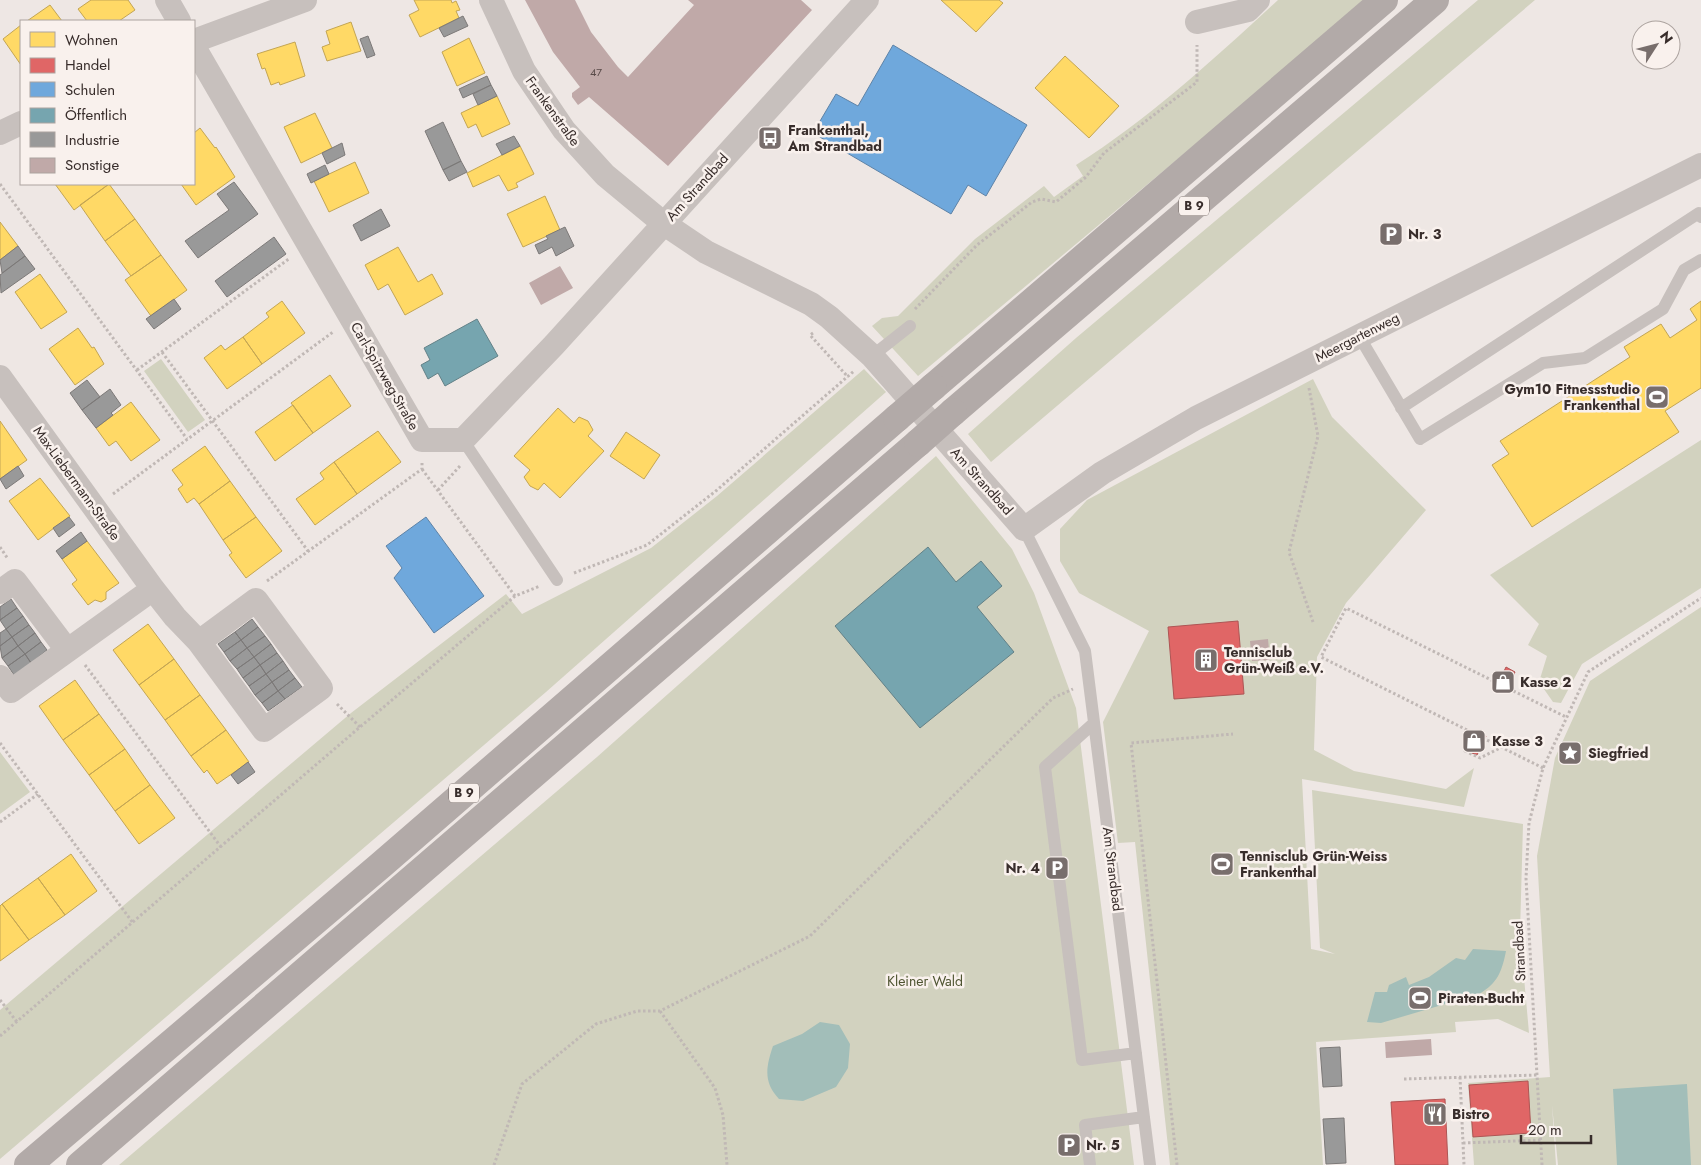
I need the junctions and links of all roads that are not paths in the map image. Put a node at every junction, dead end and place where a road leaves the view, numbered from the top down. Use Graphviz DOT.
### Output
graph roads {
  1 [pos="167,0"];
  2 [pos="305,0"];
  3 [pos="491,0"];
  4 [pos="867,0"];
  5 [pos="1258,0"];
  6 [pos="1384,0"];
  7 [pos="1435,0"];
  8 [pos="178,20"];
  9 [pos="1197,22"];
  10 [pos="195,41"];
  11 [pos="195,49"];
  12 [pos="20,123"];
  13 [pos="0,133"];
  14 [pos="1701,165"];
  15 [pos="1701,217"];
  16 [pos="663,222"];
  17 [pos="1701,260"];
  18 [pos="910,326"];
  19 [pos="1359,336"];
  20 [pos="872,356"];
  21 [pos="0,377"];
  22 [pos="1401,408"];
  23 [pos="463,440"];
  24 [pos="1024,529"];
  25 [pos="557,580"];
  26 [pos="153,589"];
  27 [pos="0,592"];
  28 [pos="199,642"];
  29 [pos="69,649"];
  30 [pos="0,677"];
  31 [pos="1094,723"];
  32 [pos="1136,1053"];
  33 [pos="1144,1117"];
  34 [pos="28,1165"];
  35 [pos="80,1165"];
  36 [pos="1090,1165"];
  37 [pos="1150,1165"];
  1 -- 8 [label="street"];
  2 -- 10 [label="street"];
  3 -- 16 [label="street, Frankenstraße"];
  4 -- 16 [label="street, Am Strandbad"];
  5 -- 9 [label="street"];
  6 -- 34 [label="highway, B 9, bridge"];
  7 -- 35 [label="highway, B 9, bridge"];
  11 -- 23 [label="street, Carl-Spitzweg-Straße"];
  12 -- 13 [label="street"];
  14 -- 19 [label="street, Meergartenweg"];
  15 -- 22 [label="lane"];
  16 -- 20 [label="street, Am Strandbad"];
  16 -- 23 [label="street"];
  17 -- 22 [label="lane"];
  18 -- 20 [label="lane"];
  19 -- 22 [label="lane"];
  19 -- 24 [label="street, Meergartenweg"];
  20 -- 24 [label="street, Am Strandbad"];
  21 -- 26 [label="street, Max-Liebermann-Straße"];
  23 -- 25 [label="lane"];
  24 -- 31 [label="lane, Am Strandbad"];
  26 -- 28 [label="street, Max-Liebermann-Straße"];
  26 -- 29 [label="street"];
  27 -- 29 [label="street"];
  28 -- 28 [label="street, Max-Liebermann-Straße"];
  29 -- 30 [label="street"];
  31 -- 32 [label="lane, Am Strandbad"];
  31 -- 32 [label="lane"];
  32 -- 33 [label="lane, Am Strandbad"];
  33 -- 36 [label="lane"];
  33 -- 37 [label="lane, Am Strandbad"];
}
